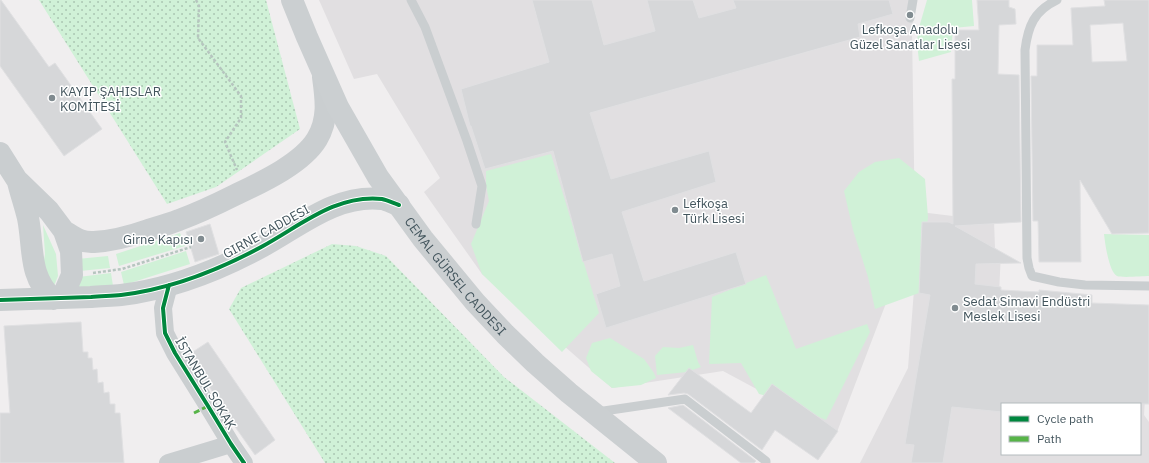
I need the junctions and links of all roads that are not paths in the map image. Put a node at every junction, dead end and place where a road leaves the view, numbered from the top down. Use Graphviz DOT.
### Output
graph roads {
  1 [pos="292,0"];
  2 [pos="411,0"];
  3 [pos="913,0"];
  4 [pos="1057,0"];
  5 [pos="910,18"];
  6 [pos="322,73"];
  7 [pos="0,153"];
  8 [pos="17,180"];
  9 [pos="399,205"];
  10 [pos="476,224"];
  11 [pos="64,231"];
  12 [pos="168,285"];
  13 [pos="1149,286"];
  14 [pos="57,299"];
  15 [pos="0,300"];
  16 [pos="594,413"];
  17 [pos="231,444"];
  18 [pos="198,459"];
  19 [pos="174,462"];
  20 [pos="244,463"];
  21 [pos="656,463"];
  22 [pos="766,463"];
  1 -- 6 [label="main road, CEMAL GÜRSEL CADDESI"];
  2 -- 10 [label="lane"];
  3 -- 5 [label="lane"];
  4 -- 13 [label="lane"];
  6 -- 9 [label="main road, CEMAL GÜRSEL CADDESI"];
  6 -- 11 [label="street"];
  7 -- 8 [label="street"];
  8 -- 11 [label="street"];
  8 -- 14 [label="street"];
  9 -- 12 [label="street, GIRNE CADDESI"];
  9 -- 16 [label="main road, CEMAL GÜRSEL CADDESI"];
  11 -- 14 [label="street"];
  12 -- 14 [label="street, GIRNE CADDESI"];
  12 -- 17 [label="street, İSTANBUL SOKAK"];
  14 -- 15 [label="street, GIRNE CADDESI"];
  16 -- 21 [label="main road, CEMAL GÜRSEL CADDESI"];
  16 -- 22 [label="lane"];
  17 -- 18 [label="street"];
  17 -- 20 [label="street, İSTANBUL SOKAK"];
  18 -- 19 [label="street"];
}
